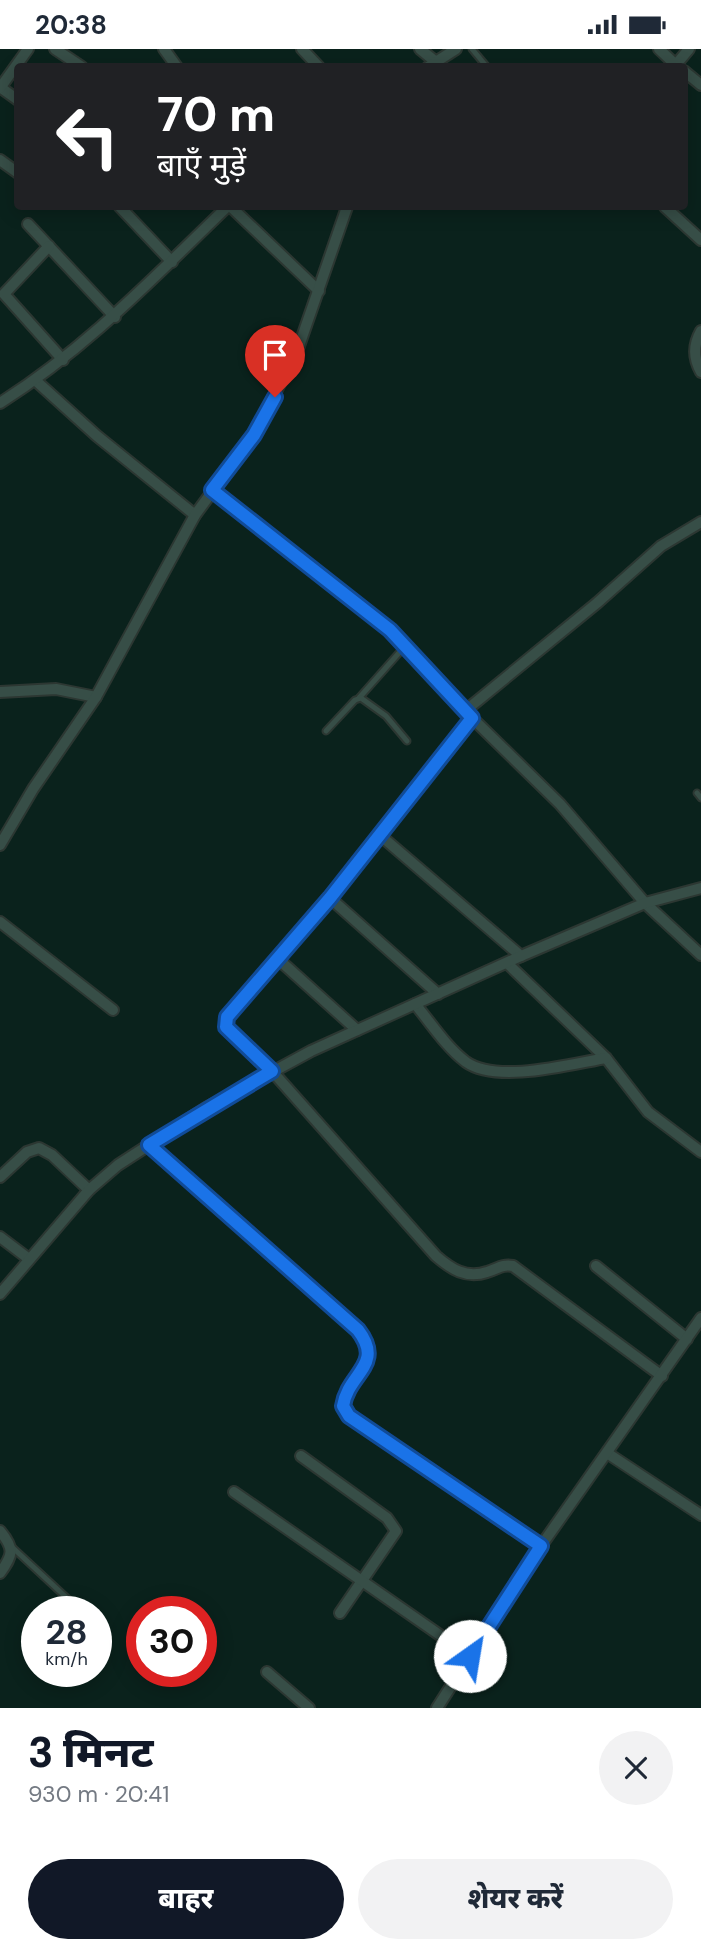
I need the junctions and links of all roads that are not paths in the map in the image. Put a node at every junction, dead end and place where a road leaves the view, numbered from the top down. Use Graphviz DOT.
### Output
graph roads {
  1 [pos="55,49"];
  2 [pos="302,49"];
  3 [pos="420,49"];
  4 [pos="456,49"];
  5 [pos="472,49"];
  6 [pos="659,49"];
  7 [pos="76,63"];
  8 [pos="315,63"];
  9 [pos="431,63"];
  10 [pos="434,63"];
  11 [pos="484,63"];
  12 [pos="674,63"];
  13 [pos="14,68"];
  14 [pos="0,88"];
  15 [pos="123,210"];
  16 [pos="226,210"];
  17 [pos="232,210"];
  18 [pos="346,210"];
  19 [pos="668,210"];
  20 [pos="28,224"];
  21 [pos="701,240"];
  22 [pos="49,246"];
  23 [pos="172,262"];
  24 [pos="319,291"];
  25 [pos="115,317"];
  26 [pos="701,331"];
  27 [pos="63,360"];
  28 [pos="701,372"];
  29 [pos="35,380"];
  30 [pos="0,403"];
  31 [pos="212,490"];
  32 [pos="195,515"];
  33 [pos="701,522"];
  34 [pos="405,645"];
  35 [pos="0,692"];
  36 [pos="96,697"];
  37 [pos="358,699"];
  38 [pos="468,714"];
  39 [pos="326,731"];
  40 [pos="407,741"];
  41 [pos="381,836"];
  42 [pos="0,845"];
  43 [pos="701,888"];
  44 [pos="330,898"];
  45 [pos="645,903"];
  46 [pos="0,922"];
  47 [pos="701,955"];
  48 [pos="521,957"];
  49 [pos="277,958"];
  50 [pos="508,964"];
  51 [pos="438,994"];
  52 [pos="415,1004"];
  53 [pos="113,1010"];
  54 [pos="357,1030"];
  55 [pos="606,1058"];
  56 [pos="272,1071"];
  57 [pos="149,1145"];
  58 [pos="701,1152"];
  59 [pos="0,1177"];
  60 [pos="89,1190"];
  61 [pos="0,1237"];
  62 [pos="29,1259"];
  63 [pos="596,1266"];
  64 [pos="0,1294"];
  65 [pos="701,1318"];
  66 [pos="687,1339"];
  67 [pos="662,1376"];
  68 [pos="607,1453"];
  69 [pos="301,1455"];
  70 [pos="234,1492"];
  71 [pos="701,1515"];
  72 [pos="0,1531"];
  73 [pos="541,1546"];
  74 [pos="13,1548"];
  75 [pos="0,1573"];
  76 [pos="363,1582"];
  77 [pos="65,1596"];
  78 [pos="340,1613"];
  79 [pos="470,1656"];
  80 [pos="267,1672"];
  81 [pos="309,1708"];
  82 [pos="437,1708"];
  1 -- 7 [label="street"];
  2 -- 8 [label="street"];
  3 -- 9 [label="street"];
  4 -- 10 [label="street"];
  5 -- 11 [label="lane"];
  6 -- 12 [label="street"];
  13 -- 14 [label="street"];
  15 -- 23 [label="street"];
  16 -- 23 [label="street"];
  17 -- 24 [label="street"];
  18 -- 24 [label="street"];
  19 -- 21 [label="street"];
  20 -- 22 [label="street"];
  22 -- 25 [label="street"];
  22 -- 27 [label="street"];
  23 -- 25 [label="street"];
  24 -- 31 [label="street"];
  25 -- 27 [label="street"];
  26 -- 28 [label="street"];
  27 -- 29 [label="street"];
  29 -- 30 [label="street"];
  29 -- 32 [label="street"];
  31 -- 32 [label="street"];
  31 -- 34 [label="street"];
  32 -- 36 [label="street"];
  33 -- 38 [label="street"];
  34 -- 37 [label="lane"];
  34 -- 38 [label="street"];
  35 -- 36 [label="street"];
  36 -- 42 [label="street"];
  37 -- 39 [label="lane"];
  37 -- 40 [label="lane"];
  38 -- 41 [label="street"];
  38 -- 45 [label="street"];
  41 -- 44 [label="street"];
  41 -- 48 [label="street"];
  43 -- 45 [label="street"];
  44 -- 49 [label="street"];
  44 -- 51 [label="street"];
  45 -- 47 [label="street"];
  45 -- 48 [label="street"];
  46 -- 53 [label="street"];
  48 -- 50 [label="street"];
  49 -- 54 [label="street"];
  49 -- 56 [label="street"];
  50 -- 51 [label="street"];
  50 -- 55 [label="street"];
  51 -- 52 [label="street"];
  52 -- 54 [label="street"];
  52 -- 55 [label="street"];
  54 -- 56 [label="street"];
  55 -- 58 [label="street"];
  56 -- 57 [label="street"];
  56 -- 67 [label="street"];
  57 -- 60 [label="street"];
  57 -- 73 [label="street"];
  59 -- 60 [label="street"];
  60 -- 62 [label="street"];
  61 -- 62 [label="street"];
  62 -- 64 [label="street"];
  63 -- 66 [label="street"];
  65 -- 66 [label="street"];
  66 -- 67 [label="street"];
  67 -- 68 [label="street"];
  68 -- 71 [label="street"];
  68 -- 73 [label="street"];
  69 -- 76 [label="street"];
  70 -- 76 [label="street"];
  72 -- 74 [label="street"];
  73 -- 79 [label="street"];
  74 -- 75 [label="street"];
  74 -- 77 [label="lane"];
  76 -- 78 [label="street"];
  76 -- 79 [label="street"];
  79 -- 82 [label="street"];
  80 -- 81 [label="street"];
}
